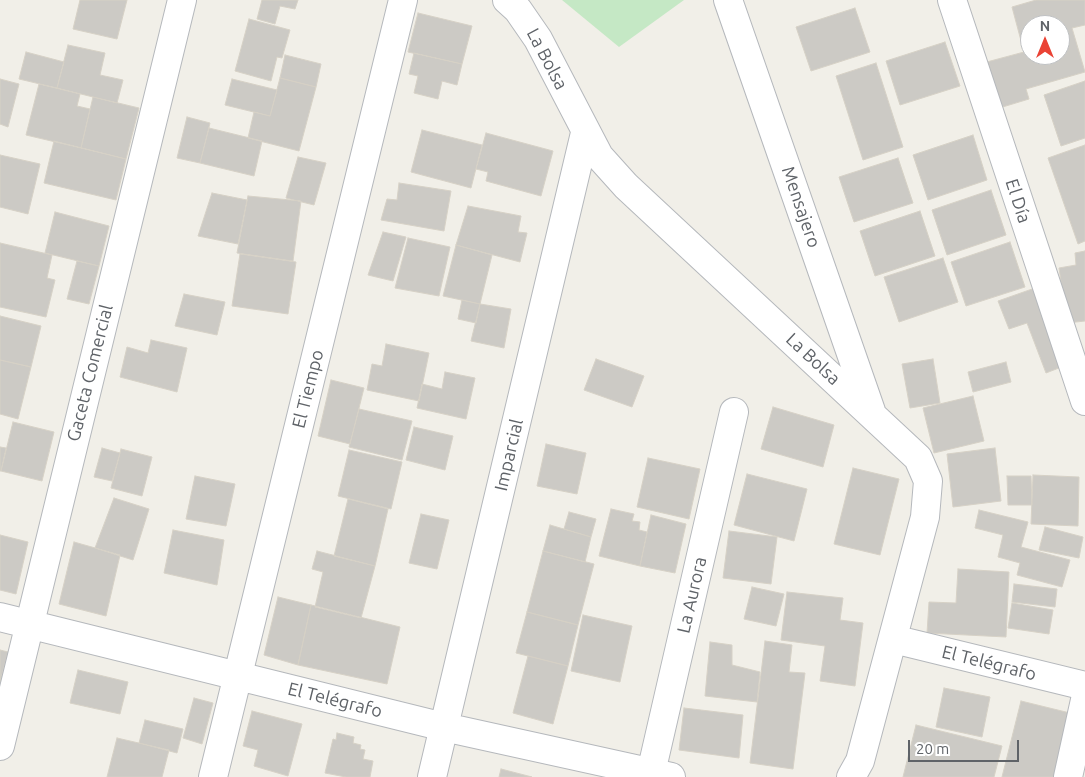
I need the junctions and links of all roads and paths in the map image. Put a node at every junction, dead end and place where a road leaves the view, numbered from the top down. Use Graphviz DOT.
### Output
graph roads {
  1 [pos="182,0"];
  2 [pos="403,0"];
  3 [pos="507,0"];
  4 [pos="728,0"];
  5 [pos="952,0"];
  6 [pos="585,133"];
  7 [pos="1085,401"];
  8 [pos="734,412"];
  9 [pos="873,414"];
  10 [pos="0,617"];
  11 [pos="29,624"];
  12 [pos="893,639"];
  13 [pos="238,675"];
  14 [pos="1085,686"];
  15 [pos="1085,700"];
  16 [pos="444,727"];
  17 [pos="0,746"];
  18 [pos="657,776"];
  19 [pos="213,777"];
  20 [pos="432,777"];
  21 [pos="851,777"];
  22 [pos="1068,777"];
  1 -- 11 [label="street, Gaceta Comercial"];
  2 -- 13 [label="street, El Tiempo"];
  3 -- 6 [label="street, La Bolsa"];
  4 -- 9 [label="street, Mensajero"];
  5 -- 7 [label="street, El Día"];
  6 -- 9 [label="street, La Bolsa"];
  6 -- 16 [label="street, Imparcial"];
  8 -- 18 [label="street, La Aurora"];
  9 -- 12 [label="street, La Bolsa"];
  10 -- 11 [label="street, El Telégrafo"];
  11 -- 13 [label="street, El Telégrafo"];
  11 -- 17 [label="street, Gaceta Comercial"];
  12 -- 14 [label="street, El Telégrafo"];
  12 -- 21 [label="street, La Bolsa"];
  13 -- 16 [label="street, El Telégrafo"];
  13 -- 19 [label="street, El Tiempo"];
  15 -- 22 [label="street"];
  16 -- 18 [label="street, El Telégrafo"];
  16 -- 20 [label="street, Imparcial"];
}
